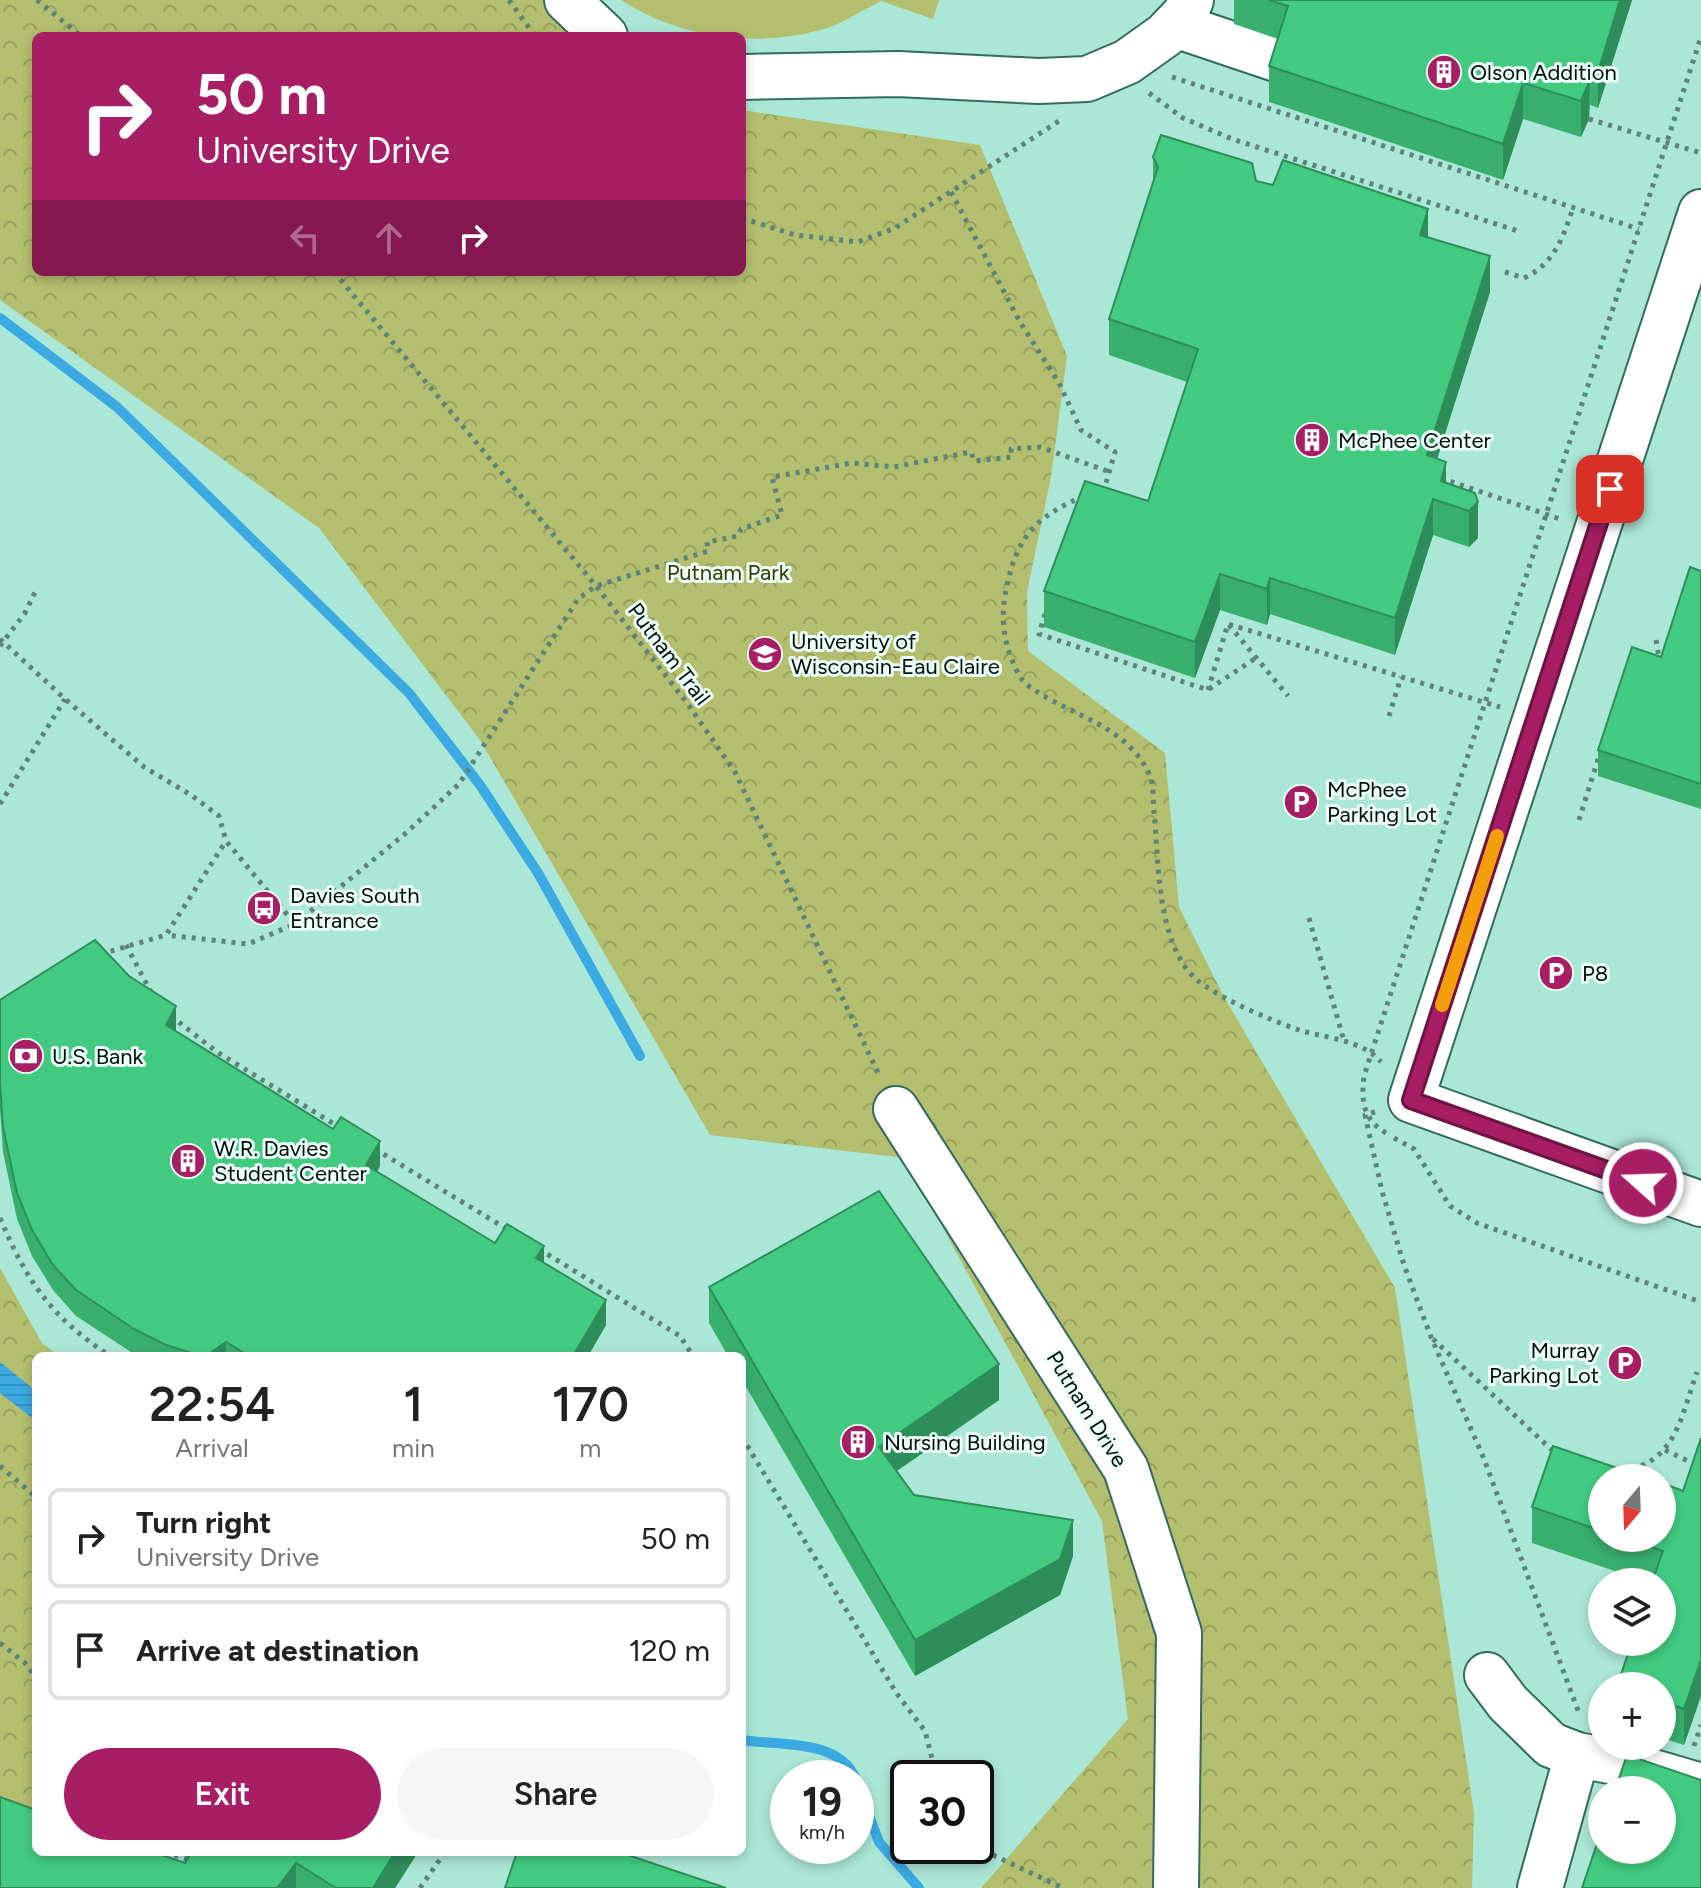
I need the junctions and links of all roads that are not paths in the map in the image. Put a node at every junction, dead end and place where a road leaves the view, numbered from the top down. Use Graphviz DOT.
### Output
graph roads {
  1 [pos="567,0"];
  2 [pos="1183,12"];
  3 [pos="601,32"];
  4 [pos="1276,59"];
  5 [pos="746,77"];
  6 [pos="1701,212"];
  7 [pos="896,1109"];
  8 [pos="1701,1204"];
  9 [pos="1487,1675"];
  10 [pos="1587,1757"];
  11 [pos="1701,1786"];
  12 [pos="1176,1888"];
  13 [pos="1540,1888"];
  1 -- 3 [label="street"];
  2 -- 4 [label="street"];
  2 -- 5 [label="street"];
  6 -- 8 [label="street"];
  7 -- 12 [label="street, Putnam Drive"];
  9 -- 10 [label="street"];
  10 -- 11 [label="street"];
  10 -- 13 [label="street"];
}
